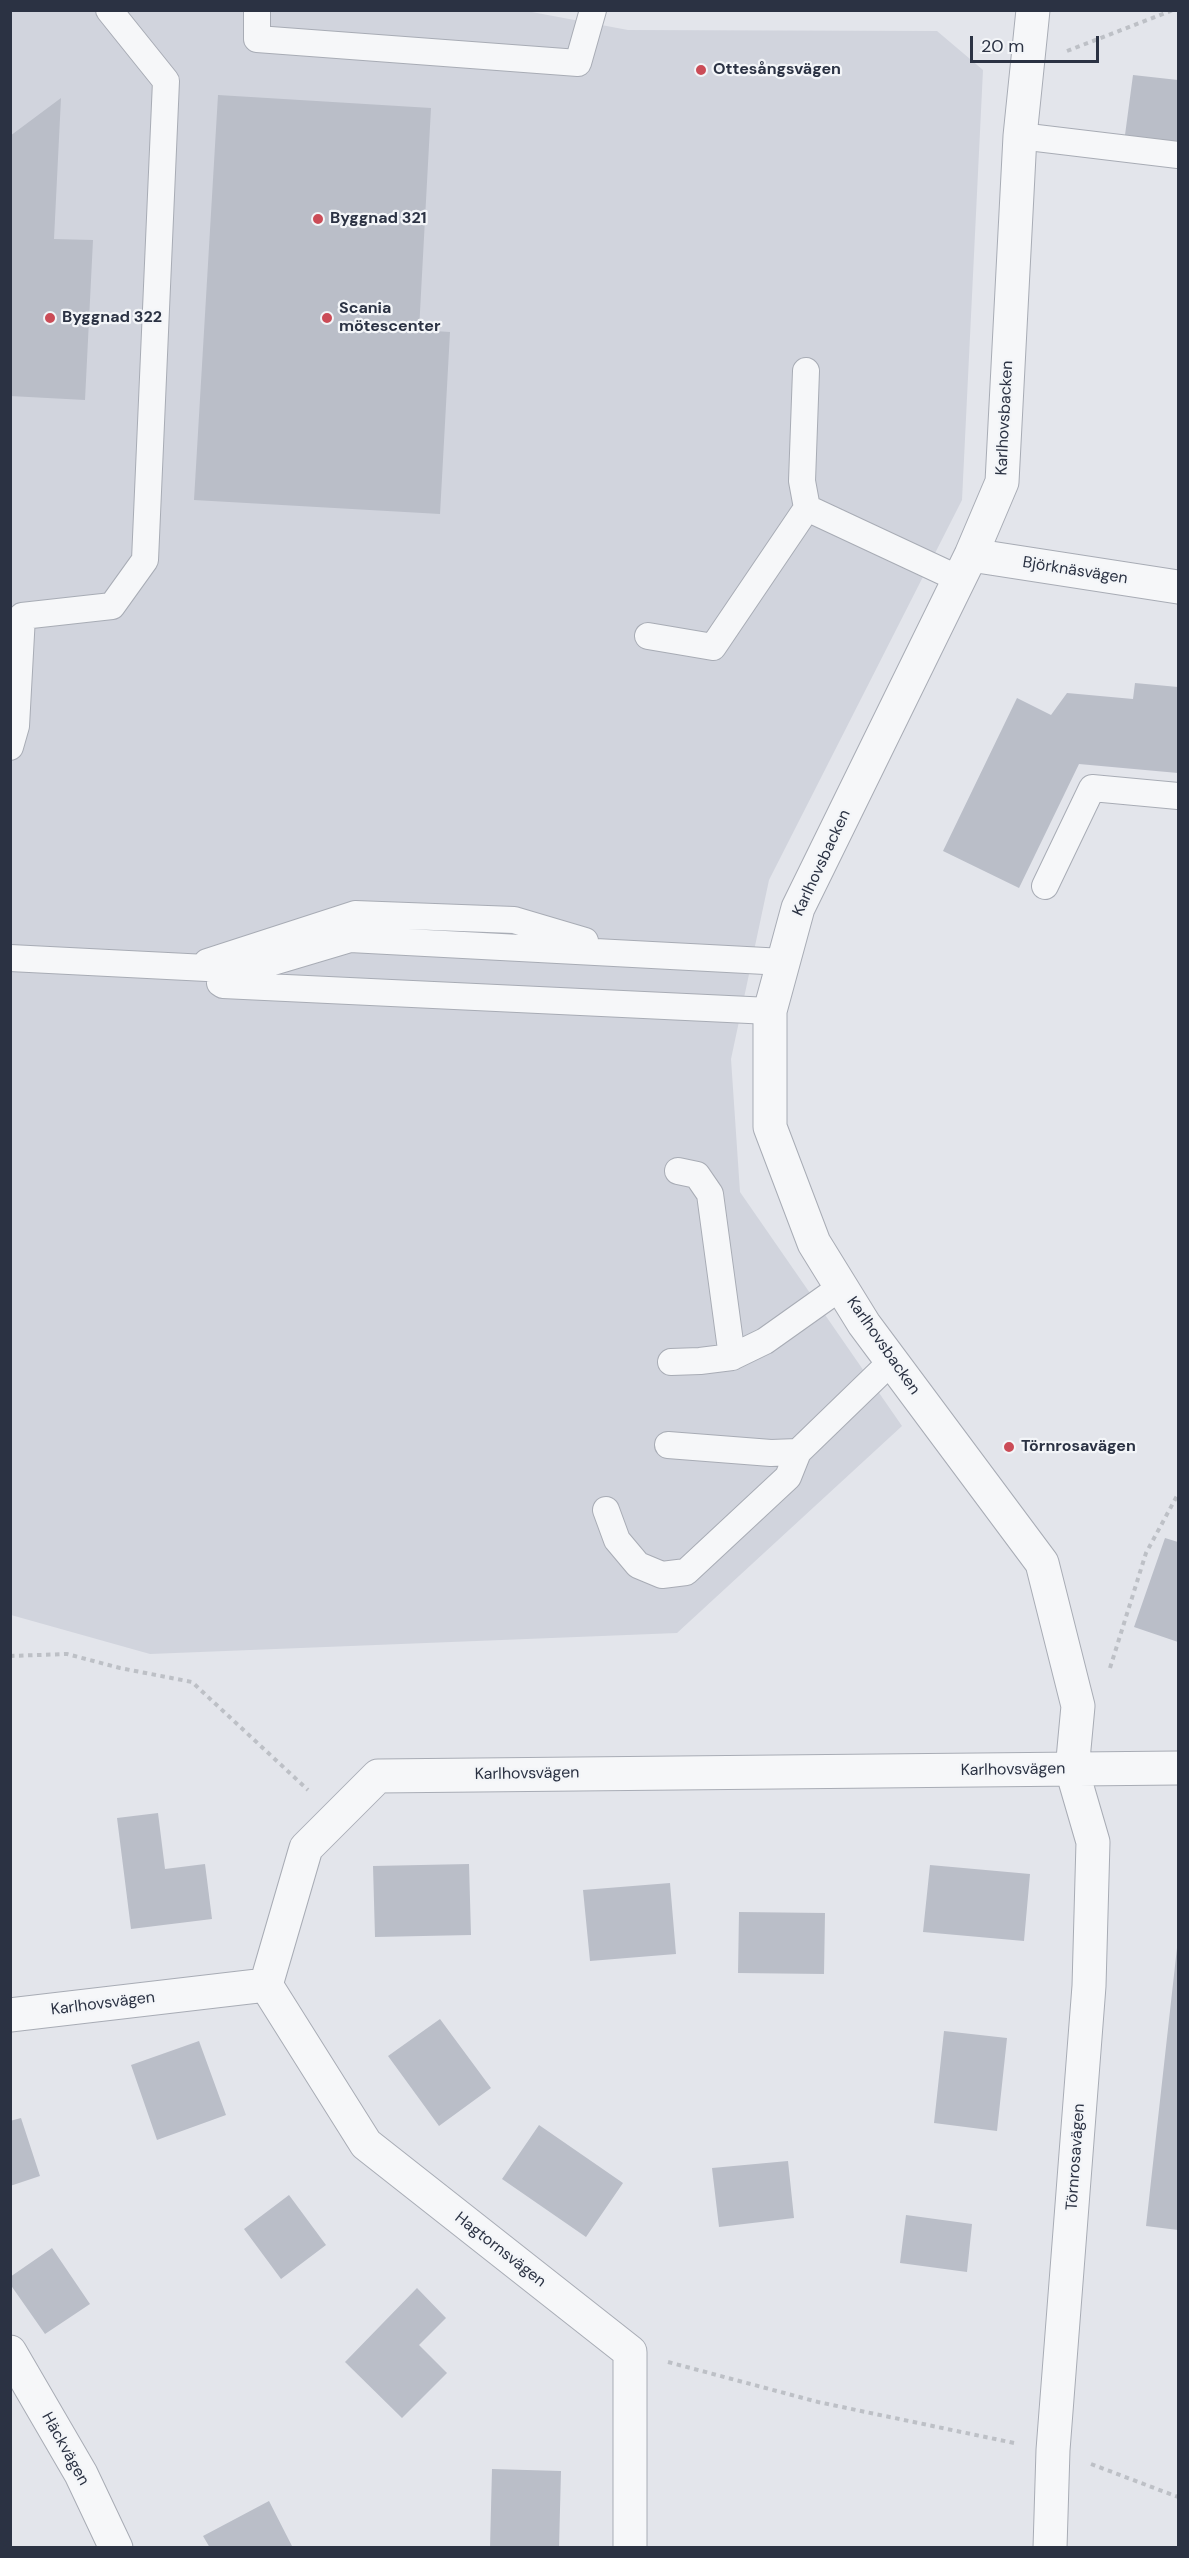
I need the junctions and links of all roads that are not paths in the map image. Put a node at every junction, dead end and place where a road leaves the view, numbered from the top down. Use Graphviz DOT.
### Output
graph roads {
  1 [pos="109,10"];
  2 [pos="257,10"];
  3 [pos="593,10"];
  4 [pos="1033,10"];
  5 [pos="1020,136"];
  6 [pos="1179,155"];
  7 [pos="806,371"];
  8 [pos="807,508"];
  9 [pos="965,567"];
  10 [pos="1179,587"];
  11 [pos="16,613"];
  12 [pos="648,636"];
  13 [pos="10,747"];
  14 [pos="1179,796"];
  15 [pos="1045,886"];
  16 [pos="10,958"];
  17 [pos="784,962"];
  18 [pos="192,967"];
  19 [pos="770,1011"];
  20 [pos="678,1171"];
  21 [pos="841,1287"];
  22 [pos="732,1357"];
  23 [pos="892,1361"];
  24 [pos="671,1362"];
  25 [pos="668,1445"];
  26 [pos="798,1452"];
  27 [pos="606,1510"];
  28 [pos="1179,1768"];
  29 [pos="1072,1770"];
  30 [pos="266,1984"];
  31 [pos="10,2015"];
  32 [pos="10,2352"];
  33 [pos="116,2547"];
  34 [pos="630,2547"];
  35 [pos="1050,2547"];
  1 -- 11 [label="lane"];
  2 -- 3 [label="lane"];
  4 -- 5 [label="street, Karlhovsbacken"];
  5 -- 6 [label="lane"];
  5 -- 9 [label="street, Karlhovsbacken"];
  7 -- 8 [label="lane"];
  8 -- 9 [label="lane"];
  8 -- 12 [label="lane"];
  9 -- 10 [label="street, Björknäsvägen"];
  9 -- 17 [label="street, Karlhovsbacken"];
  11 -- 13 [label="lane"];
  14 -- 15 [label="lane"];
  16 -- 18 [label="lane"];
  17 -- 18 [label="lane"];
  17 -- 19 [label="street, Karlhovsbacken"];
  18 -- 19 [label="lane"];
  19 -- 21 [label="street, Karlhovsbacken"];
  20 -- 22 [label="lane"];
  21 -- 22 [label="lane"];
  21 -- 23 [label="street, Karlhovsbacken"];
  22 -- 24 [label="lane"];
  23 -- 26 [label="lane"];
  23 -- 29 [label="street, Karlhovsbacken"];
  25 -- 26 [label="lane"];
  26 -- 27 [label="lane"];
  28 -- 29 [label="street, Karlhovsvägen"];
  29 -- 30 [label="street, Karlhovsvägen"];
  29 -- 35 [label="street, Törnrosavägen"];
  30 -- 31 [label="street, Karlhovsvägen"];
  30 -- 34 [label="street, Hagtornsvägen"];
  32 -- 33 [label="street, Häckvägen"];
}
